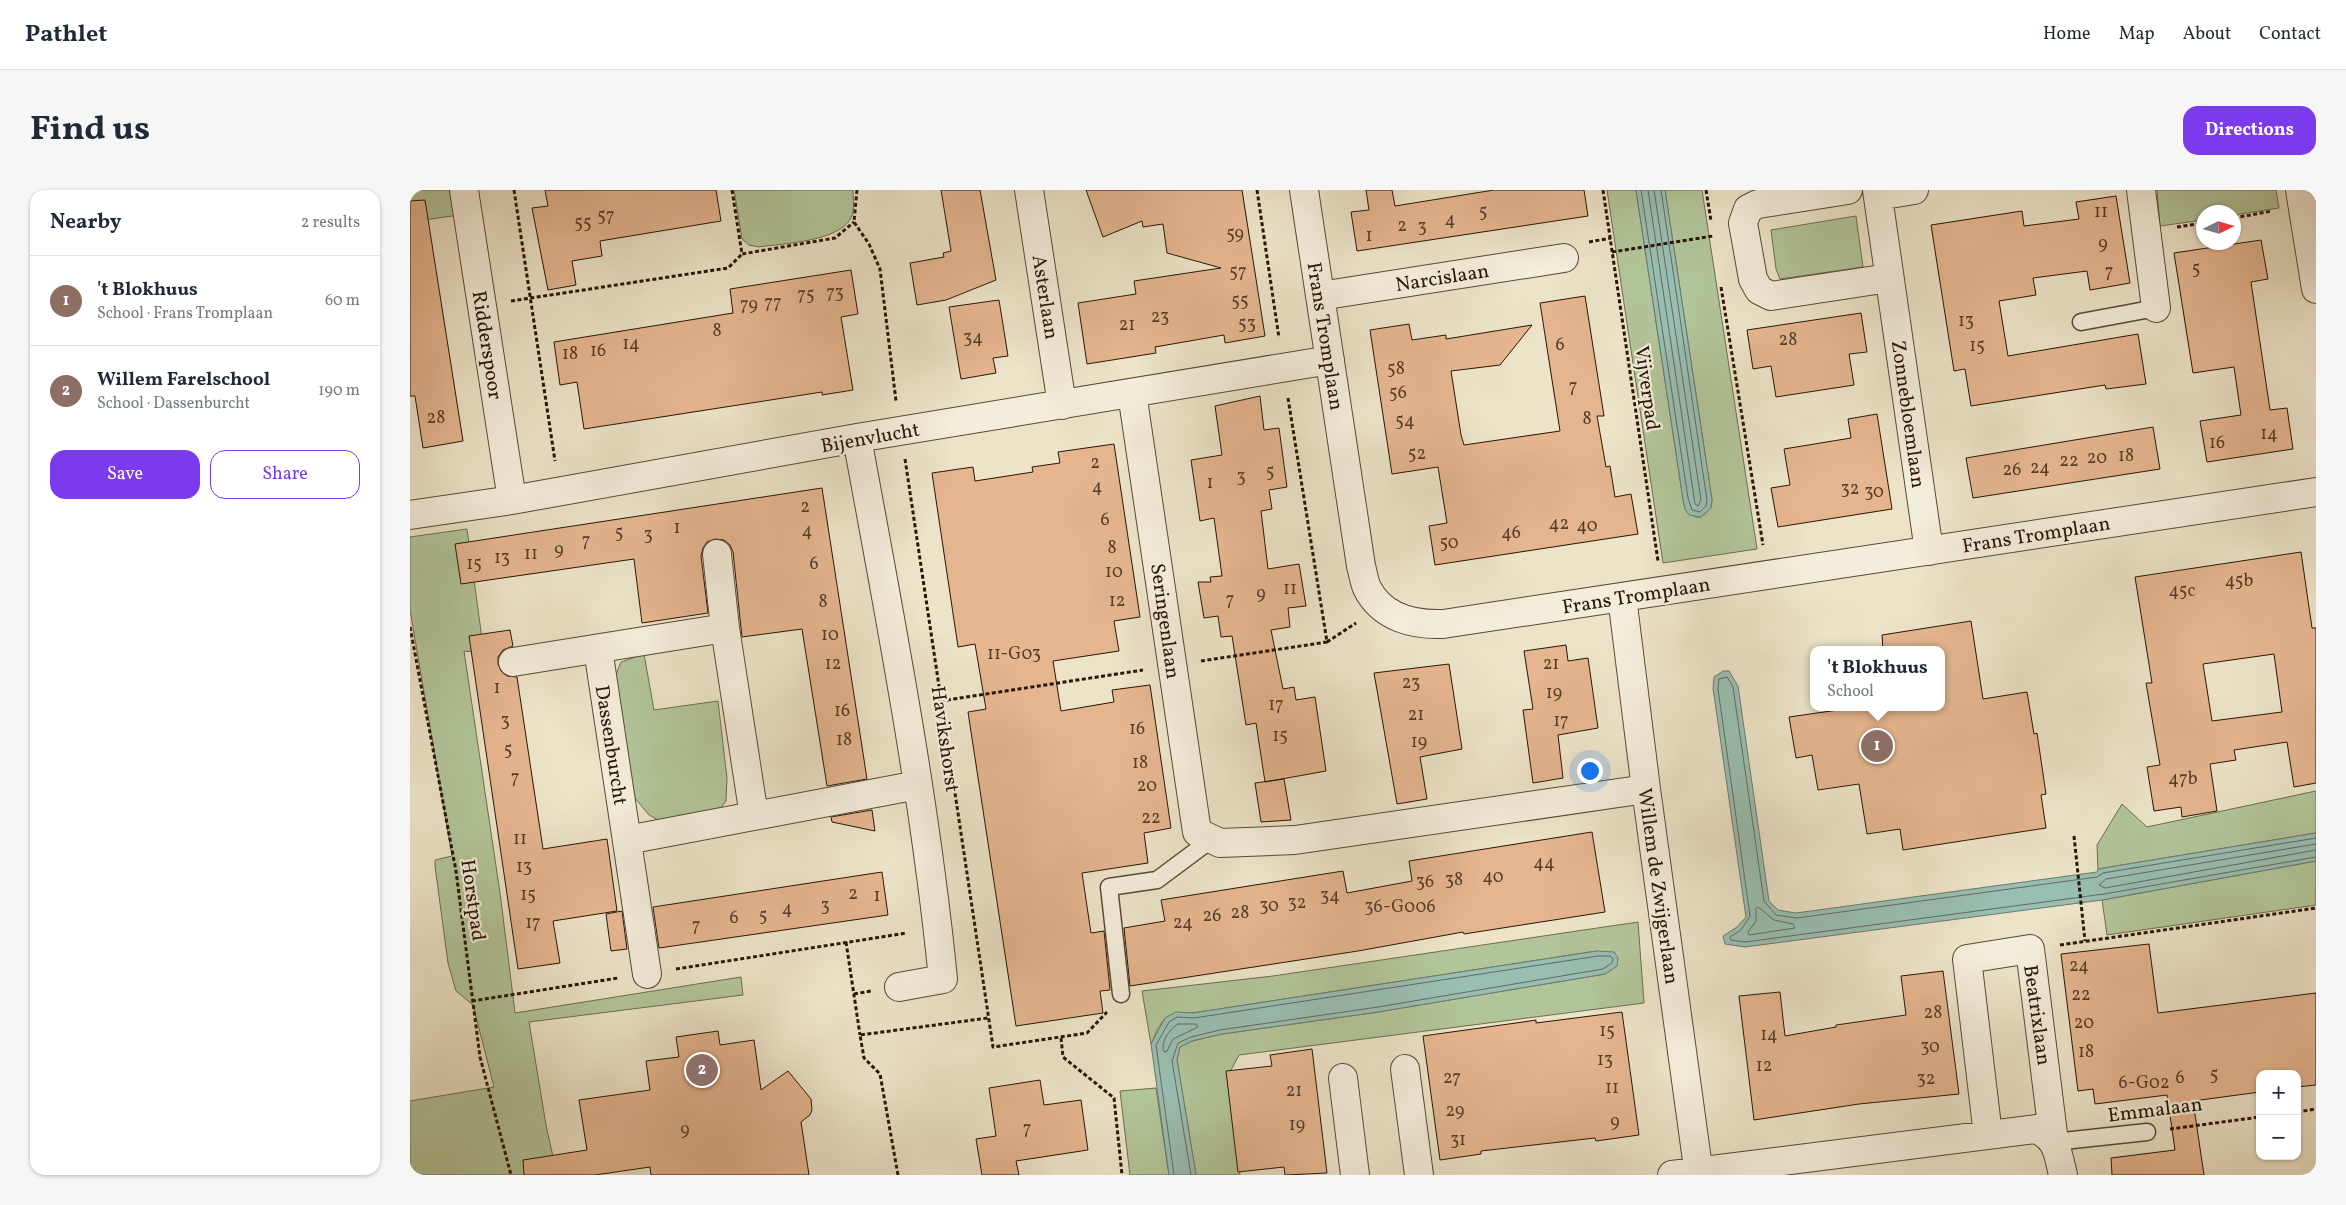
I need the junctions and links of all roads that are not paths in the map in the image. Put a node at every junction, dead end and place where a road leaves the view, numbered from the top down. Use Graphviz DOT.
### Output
graph roads {
  1 [pos="464,190"];
  2 [pos="1029,190"];
  3 [pos="1304,190"];
  4 [pos="1848,190"];
  5 [pos="1914,190"];
  6 [pos="2141,190"];
  7 [pos="1877,193"];
  8 [pos="2306,200"];
  9 [pos="1564,258"];
  10 [pos="1889,278"];
  11 [pos="2316,289"];
  12 [pos="1320,296"];
  13 [pos="2156,308"];
  14 [pos="2081,322"];
  15 [pos="1330,360"];
  16 [pos="1132,394"];
  17 [pos="1062,405"];
  18 [pos="857,438"];
  19 [pos="2316,492"];
  20 [pos="512,500"];
  21 [pos="410,515"];
  22 [pos="1929,551"];
  23 [pos="717,554"];
  24 [pos="1622,597"];
  25 [pos="725,628"];
  26 [pos="598,649"];
  27 [pos="514,662"];
  28 [pos="918,785"];
  29 [pos="1646,789"];
  30 [pos="754,816"];
  31 [pos="1212,839"];
  32 [pos="627,840"];
  33 [pos="647,974"];
  34 [pos="899,987"];
  35 [pos="1121,994"];
  36 [pos="1405,1069"];
  37 [pos="1343,1078"];
  38 [pos="2147,1132"];
  39 [pos="1988,1135"];
  40 [pos="2054,1142"];
  41 [pos="1699,1173"];
  42 [pos="1355,1175"];
  43 [pos="1419,1175"];
  44 [pos="1672,1175"];
  45 [pos="2063,1175"];
  1 -- 20 [label="street, Ridderspoor"];
  2 -- 17 [label="street, Asterlaan"];
  3 -- 12 [label="street, Frans Tromplaan"];
  4 -- 10 [label="street"];
  5 -- 7 [label="street"];
  6 -- 13 [label="street"];
  7 -- 10 [label="street, Zonnebloemlaan"];
  8 -- 11 [label="street"];
  9 -- 12 [label="street, Narcislaan"];
  10 -- 22 [label="street, Zonnebloemlaan"];
  12 -- 15 [label="street, Frans Tromplaan"];
  13 -- 14 [label="lane"];
  15 -- 16 [label="street, Bijenvlucht"];
  15 -- 24 [label="street, Frans Tromplaan"];
  16 -- 17 [label="street, Bijenvlucht"];
  16 -- 31 [label="street, Seringenlaan"];
  17 -- 18 [label="street, Bijenvlucht"];
  18 -- 20 [label="street, Bijenvlucht"];
  18 -- 28 [label="street, Havikshorst"];
  19 -- 22 [label="street, Frans Tromplaan"];
  20 -- 21 [label="street, Bijenvlucht"];
  22 -- 24 [label="street, Frans Tromplaan"];
  23 -- 25 [label="street"];
  24 -- 29 [label="street, Willem de Zwijgerlaan"];
  25 -- 26 [label="street"];
  25 -- 30 [label="street"];
  26 -- 27 [label="street"];
  26 -- 32 [label="street, Dassenburcht"];
  28 -- 30 [label="street"];
  28 -- 34 [label="street, Havikshorst"];
  29 -- 31 [label="street"];
  29 -- 41 [label="street, Willem de Zwijgerlaan"];
  30 -- 32 [label="street"];
  31 -- 35 [label="lane"];
  32 -- 33 [label="street, Dassenburcht"];
  36 -- 43 [label="street"];
  37 -- 42 [label="street"];
  38 -- 40 [label="lane, Emmalaan"];
  39 -- 40 [label="street"];
  39 -- 40 [label="street, Beatrixlaan"];
  39 -- 41 [label="street"];
  40 -- 45 [label="street, Beatrixlaan"];
  41 -- 44 [label="street"];
}
